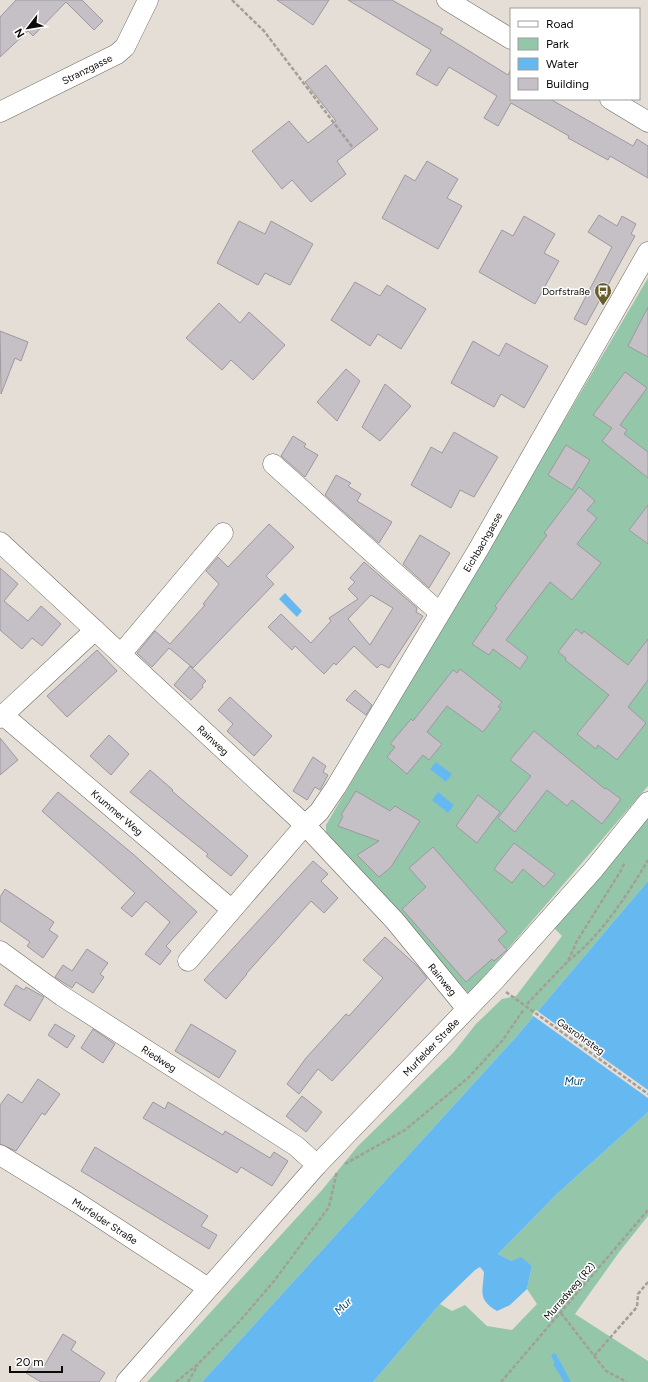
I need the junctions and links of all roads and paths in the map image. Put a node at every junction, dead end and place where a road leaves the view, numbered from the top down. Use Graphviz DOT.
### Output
graph roads {
  1 [pos="148,0"];
  2 [pos="232,0"];
  3 [pos="447,0"];
  4 [pos="510,38"];
  5 [pos="612,100"];
  6 [pos="0,112"];
  7 [pos="648,122"];
  8 [pos="353,148"];
  9 [pos="648,252"];
  10 [pos="273,464"];
  11 [pos="223,533"];
  12 [pos="0,542"];
  13 [pos="440,613"];
  14 [pos="95,630"];
  15 [pos="121,654"];
  16 [pos="2,717"];
  17 [pos="648,802"];
  18 [pos="305,824"];
  19 [pos="626,859"];
  20 [pos="648,860"];
  21 [pos="231,909"];
  22 [pos="0,951"];
  23 [pos="188,961"];
  24 [pos="568,962"];
  25 [pos="506,992"];
  26 [pos="528,1004"];
  27 [pos="467,1009"];
  28 [pos="524,1009"];
  29 [pos="648,1094"];
  30 [pos="0,1155"];
  31 [pos="317,1165"];
  32 [pos="648,1210"];
  33 [pos="648,1282"];
  34 [pos="208,1288"];
  35 [pos="561,1313"];
  36 [pos="594,1356"];
  37 [pos="199,1363"];
  38 [pos="126,1382"];
  39 [pos="176,1382"];
  40 [pos="188,1382"];
  41 [pos="501,1382"];
  42 [pos="627,1382"];
  1 -- 6 [label="street, Stranzgasse"];
  2 -- 8 [label="path"];
  3 -- 4 [label="street"];
  5 -- 7 [label="street"];
  9 -- 13 [label="street, Eichbachgasse"];
  10 -- 13 [label="street"];
  11 -- 15 [label="street"];
  12 -- 14 [label="street, Rainweg"];
  13 -- 18 [label="street, Eichbachgasse"];
  14 -- 15 [label="street, Rainweg"];
  14 -- 16 [label="street, Krummer Weg"];
  15 -- 18 [label="street, Rainweg"];
  16 -- 21 [label="street, Krummer Weg"];
  17 -- 27 [label="street, Murfelder Straße"];
  18 -- 21 [label="street"];
  18 -- 27 [label="street, Rainweg"];
  19 -- 24 [label="path"];
  20 -- 24 [label="path"];
  21 -- 23 [label="street"];
  22 -- 31 [label="street, Riedweg"];
  24 -- 26 [label="path"];
  25 -- 29 [label="path, Gasrohrsteg, bridge"];
  27 -- 31 [label="street, Murfelder Straße"];
  28 -- 37 [label="path"];
  30 -- 34 [label="street, Murfelder Straße"];
  31 -- 34 [label="street, Murfelder Straße"];
  32 -- 35 [label="path, Murradweg (R2)"];
  33 -- 36 [label="path"];
  34 -- 38 [label="street, Murfelder Straße"];
  35 -- 36 [label="path"];
  35 -- 41 [label="path, Murradweg (R2)"];
  36 -- 42 [label="path"];
  37 -- 39 [label="path"];
  37 -- 40 [label="path"];
}
